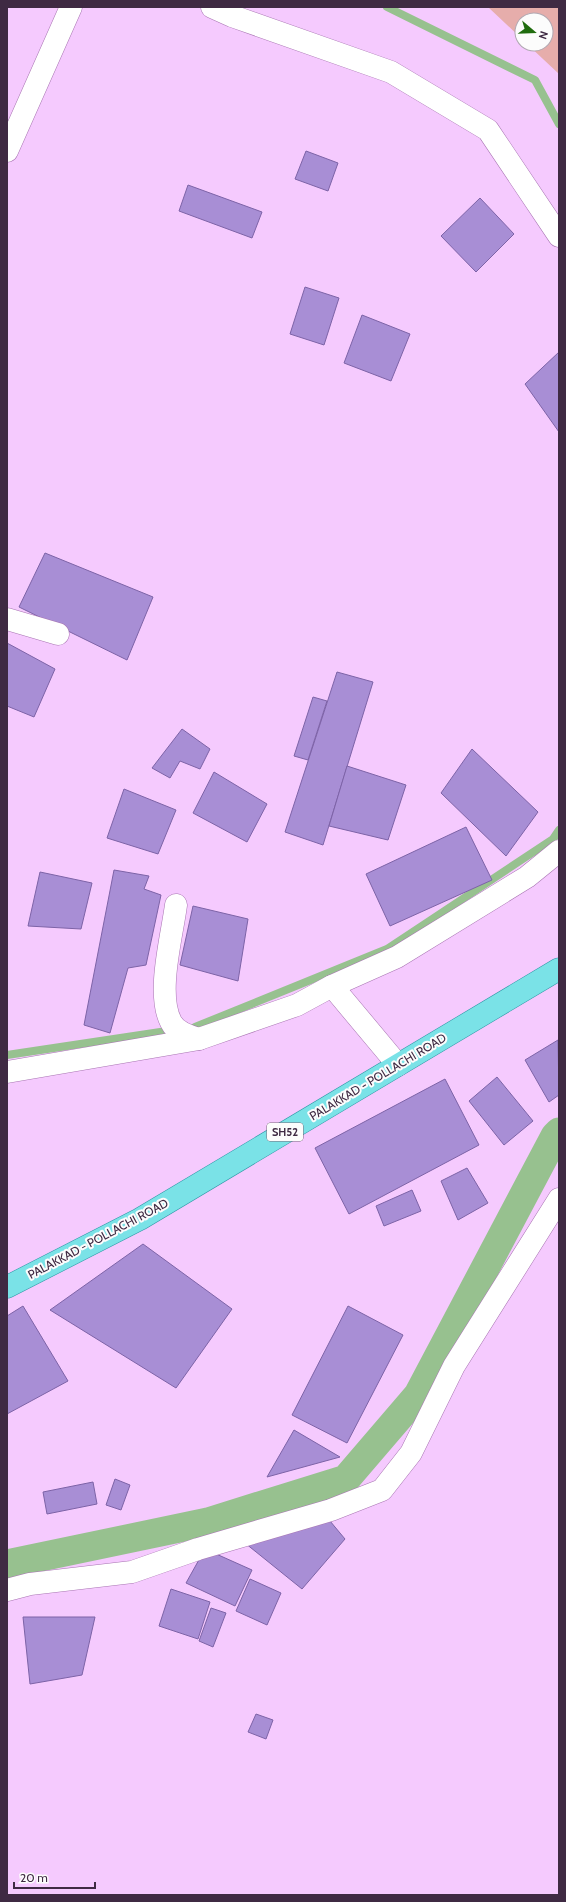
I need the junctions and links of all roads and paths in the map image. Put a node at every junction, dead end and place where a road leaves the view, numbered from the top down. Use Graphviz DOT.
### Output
graph roads {
  1 [pos="71,7"];
  2 [pos="212,7"];
  3 [pos="7,151"];
  4 [pos="559,236"];
  5 [pos="7,619"];
  6 [pos="58,634"];
  7 [pos="559,850"];
  8 [pos="176,904"];
  9 [pos="559,969"];
  10 [pos="332,986"];
  11 [pos="199,1039"];
  12 [pos="398,1065"];
  13 [pos="7,1072"];
  14 [pos="559,1199"];
  15 [pos="7,1287"];
  16 [pos="7,1590"];
  1 -- 3 [label="street"];
  2 -- 4 [label="street"];
  5 -- 6 [label="street"];
  7 -- 10 [label="street"];
  8 -- 11 [label="street"];
  9 -- 12 [label="main road, PALAKKAD - POLLACHI ROAD / SH52"];
  10 -- 11 [label="street"];
  10 -- 12 [label="street"];
  11 -- 13 [label="street"];
  12 -- 15 [label="main road, PALAKKAD - POLLACHI ROAD / SH52"];
  14 -- 16 [label="street"];
}
